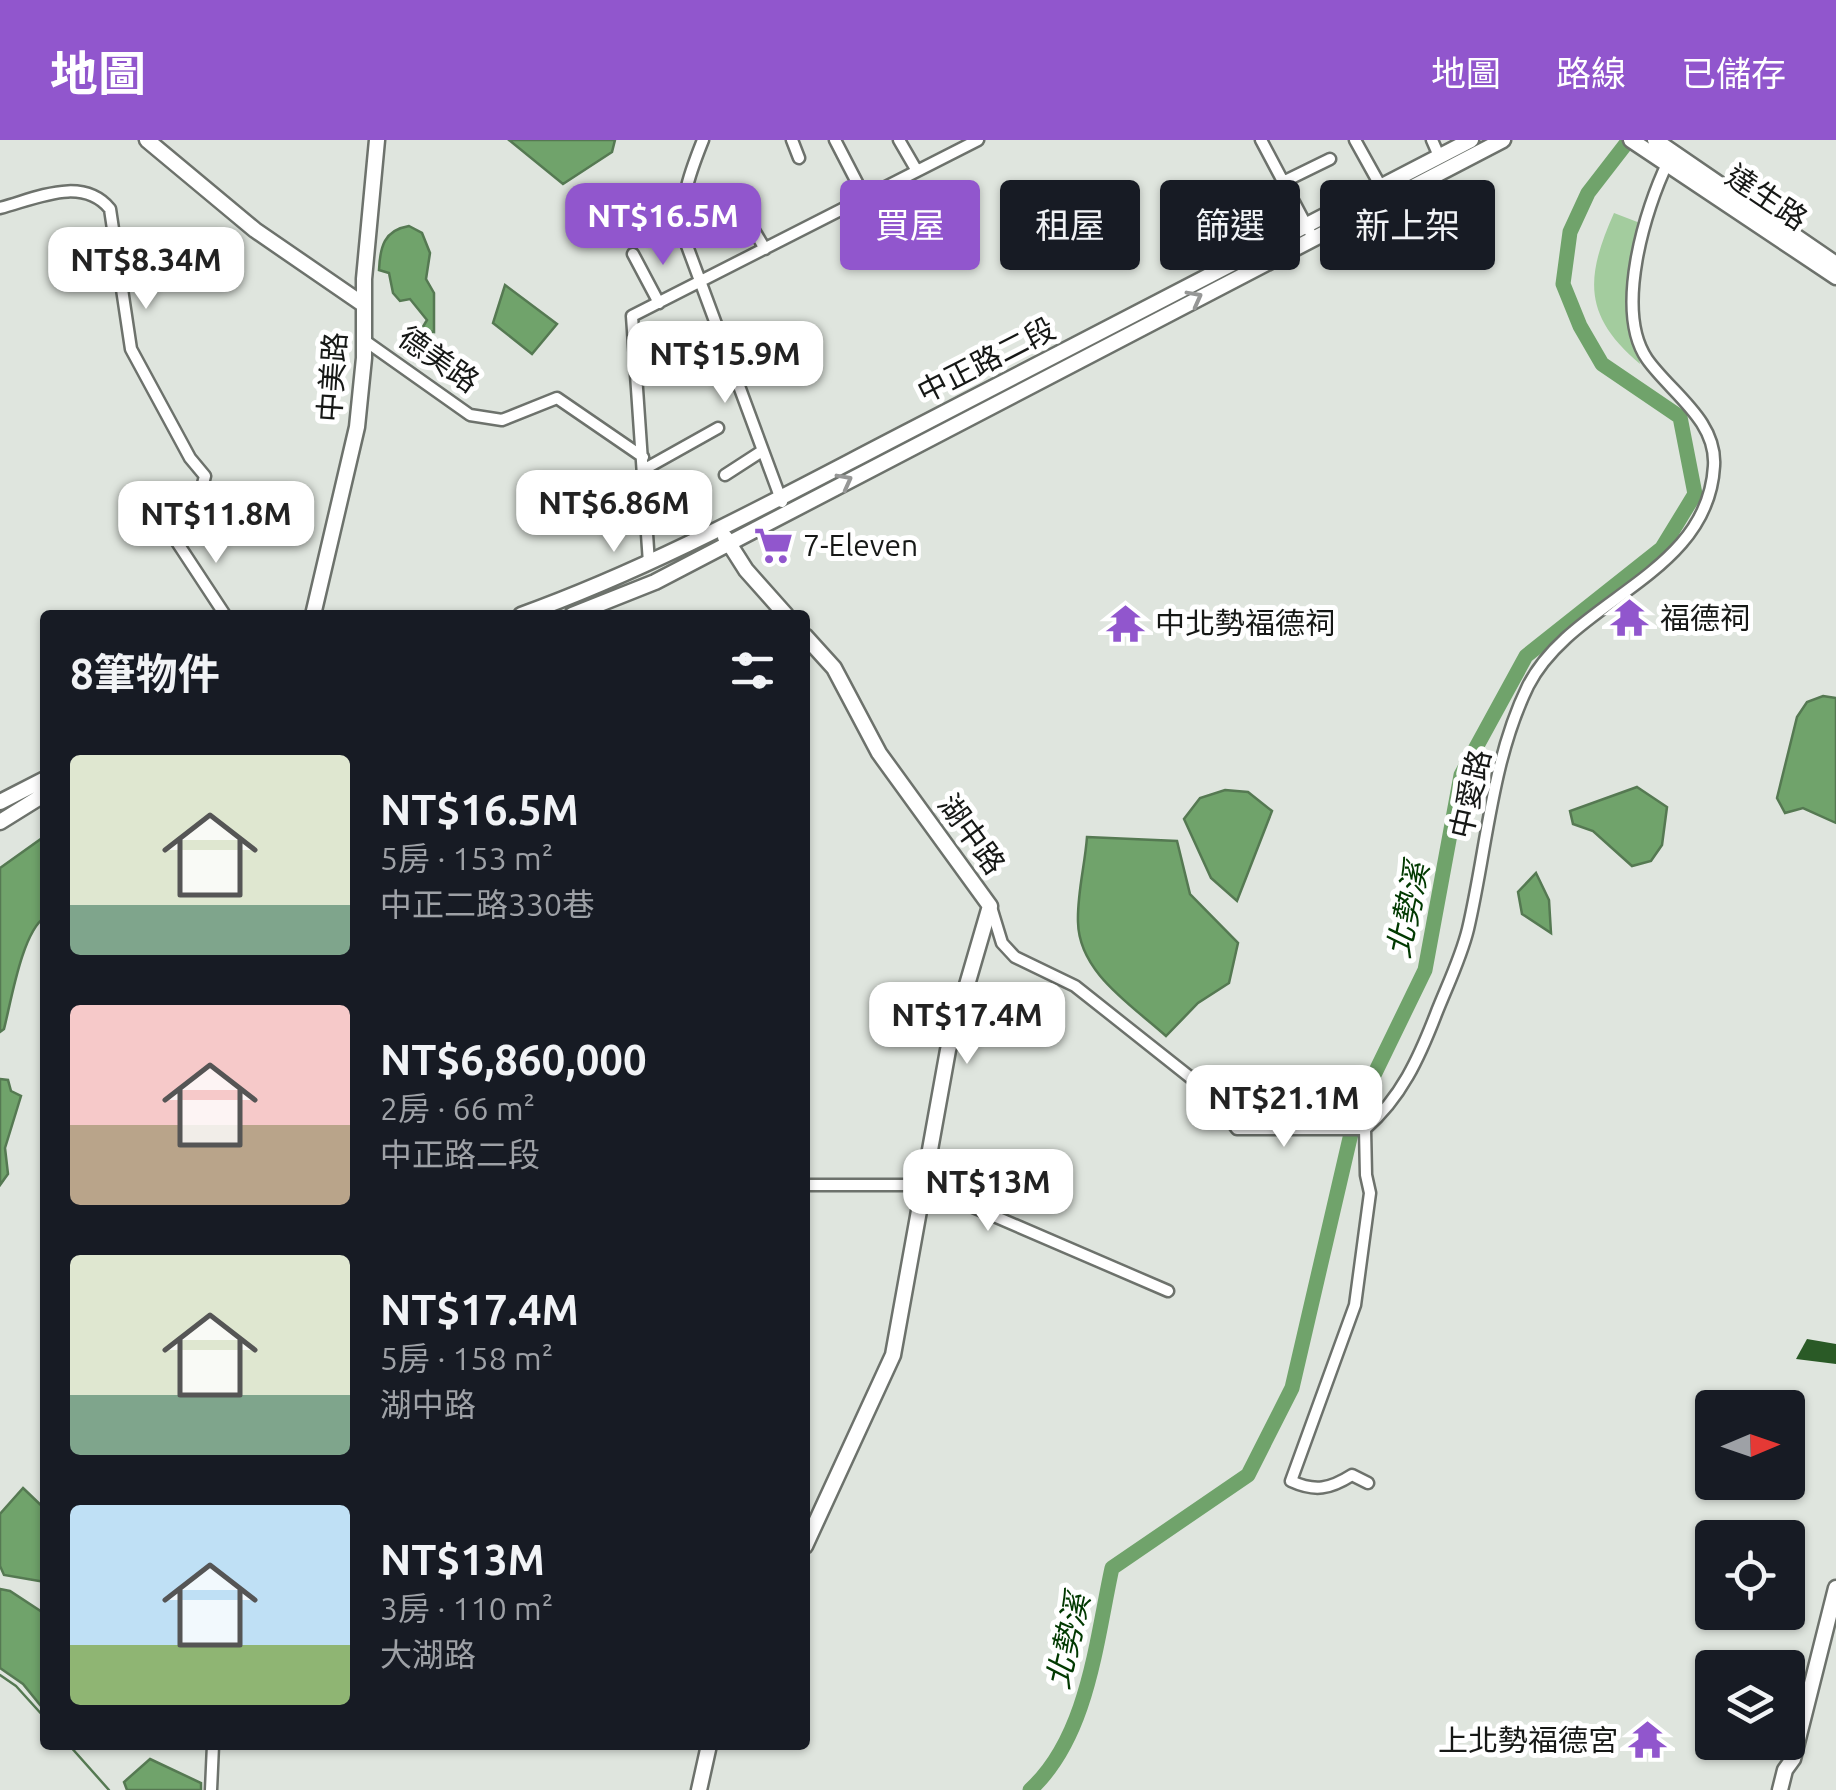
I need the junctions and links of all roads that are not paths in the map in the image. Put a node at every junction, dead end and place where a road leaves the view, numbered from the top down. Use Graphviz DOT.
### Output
graph roads {
  1 [pos="147,140"];
  2 [pos="378,140"];
  3 [pos="703,140"];
  4 [pos="792,140"];
  5 [pos="835,140"];
  6 [pos="899,140"];
  7 [pos="978,140"];
  8 [pos="1261,140"];
  9 [pos="1355,140"];
  10 [pos="1432,140"];
  11 [pos="1471,140"];
  12 [pos="1503,140"];
  13 [pos="1630,140"];
  14 [pos="1655,140"];
  15 [pos="1440,156"];
  16 [pos="1671,157"];
  17 [pos="799,158"];
  18 [pos="1330,159"];
  19 [pos="917,171"];
  20 [pos="856,180"];
  21 [pos="898,180"];
  22 [pos="1282,180"];
  23 [pos="1287,180"];
  24 [pos="1377,180"];
  25 [pos="1390,180"];
  26 [pos="735,198"];
  27 [pos="0,208"];
  28 [pos="840,209"];
  29 [pos="1300,214"];
  30 [pos="1320,222"];
  31 [pos="1308,229"];
  32 [pos="765,249"];
  33 [pos="1808,251"];
  34 [pos="633,254"];
  35 [pos="1836,264"];
  36 [pos="1836,277"];
  37 [pos="700,282"];
  38 [pos="659,303"];
  39 [pos="364,305"];
  40 [pos="364,340"];
  41 [pos="674,347"];
  42 [pos="636,367"];
  43 [pos="718,428"];
  44 [pos="762,450"];
  45 [pos="642,457"];
  46 [pos="644,470"];
  47 [pos="725,474"];
  48 [pos="784,504"];
  49 [pos="724,534"];
  50 [pos="650,562"];
  51 [pos="221,610"];
  52 [pos="314,610"];
  53 [pos="533,610"];
  54 [pos="585,610"];
  55 [pos="782,610"];
  56 [pos="810,642"];
  57 [pos="40,782"];
  58 [pos="40,797"];
  59 [pos="0,802"];
  60 [pos="0,822"];
  61 [pos="990,906"];
  62 [pos="1365,1129"];
  63 [pos="810,1185"];
  64 [pos="922,1185"];
  65 [pos="1168,1292"];
  66 [pos="1368,1483"];
  67 [pos="810,1535"];
  68 [pos="1836,1588"];
  69 [pos="213,1750"];
  70 [pos="708,1750"];
  71 [pos="211,1790"];
  72 [pos="698,1790"];
  73 [pos="1780,1790"];
  1 -- 39 [label="street"];
  2 -- 39 [label="street, 中美路"];
  3 -- 37 [label="street"];
  4 -- 17 [label="street"];
  5 -- 20 [label="street"];
  6 -- 19 [label="street"];
  7 -- 19 [label="street"];
  8 -- 22 [label="street"];
  9 -- 24 [label="street"];
  10 -- 15 [label="street"];
  11 -- 15 [label="street, 中正路二段"];
  12 -- 31 [label="street, 中正路二段"];
  13 -- 16 [label="street"];
  14 -- 16 [label="street"];
  15 -- 25 [label="street, 中正路二段"];
  16 -- 33 [label="street, 達生路"];
  16 -- 62 [label="street, 中愛路"];
  18 -- 23 [label="street"];
  19 -- 21 [label="street"];
  26 -- 32 [label="street"];
  27 -- 51 [label="street"];
  28 -- 32 [label="street"];
  29 -- 31 [label="street"];
  30 -- 31 [label="street, 中正路二段"];
  31 -- 48 [label="street, 中正路二段"];
  32 -- 37 [label="street"];
  33 -- 35 [label="street, 達生路"];
  33 -- 36 [label="street, 達生路"];
  34 -- 38 [label="street"];
  37 -- 38 [label="street"];
  37 -- 44 [label="street"];
  38 -- 42 [label="street"];
  39 -- 40 [label="street, 中美路"];
  40 -- 45 [label="street, 德美路"];
  40 -- 52 [label="street, 中美路"];
  41 -- 42 [label="street"];
  42 -- 45 [label="street"];
  43 -- 46 [label="street"];
  44 -- 47 [label="street"];
  44 -- 48 [label="street"];
  45 -- 46 [label="street"];
  46 -- 50 [label="street"];
  48 -- 49 [label="street, 中正路二段"];
  49 -- 50 [label="street, 中正路二段"];
  49 -- 54 [label="street, 中正路二段"];
  49 -- 55 [label="street"];
  50 -- 53 [label="street, 中正路二段"];
  56 -- 61 [label="street, 湖中路"];
  57 -- 59 [label="street"];
  58 -- 60 [label="street"];
  61 -- 62 [label="street"];
  61 -- 64 [label="street, 湖中路"];
  62 -- 66 [label="street"];
  63 -- 64 [label="street"];
  64 -- 65 [label="street"];
  64 -- 67 [label="street, 湖中路"];
  68 -- 73 [label="street"];
  69 -- 71 [label="street"];
  70 -- 72 [label="street"];
}
